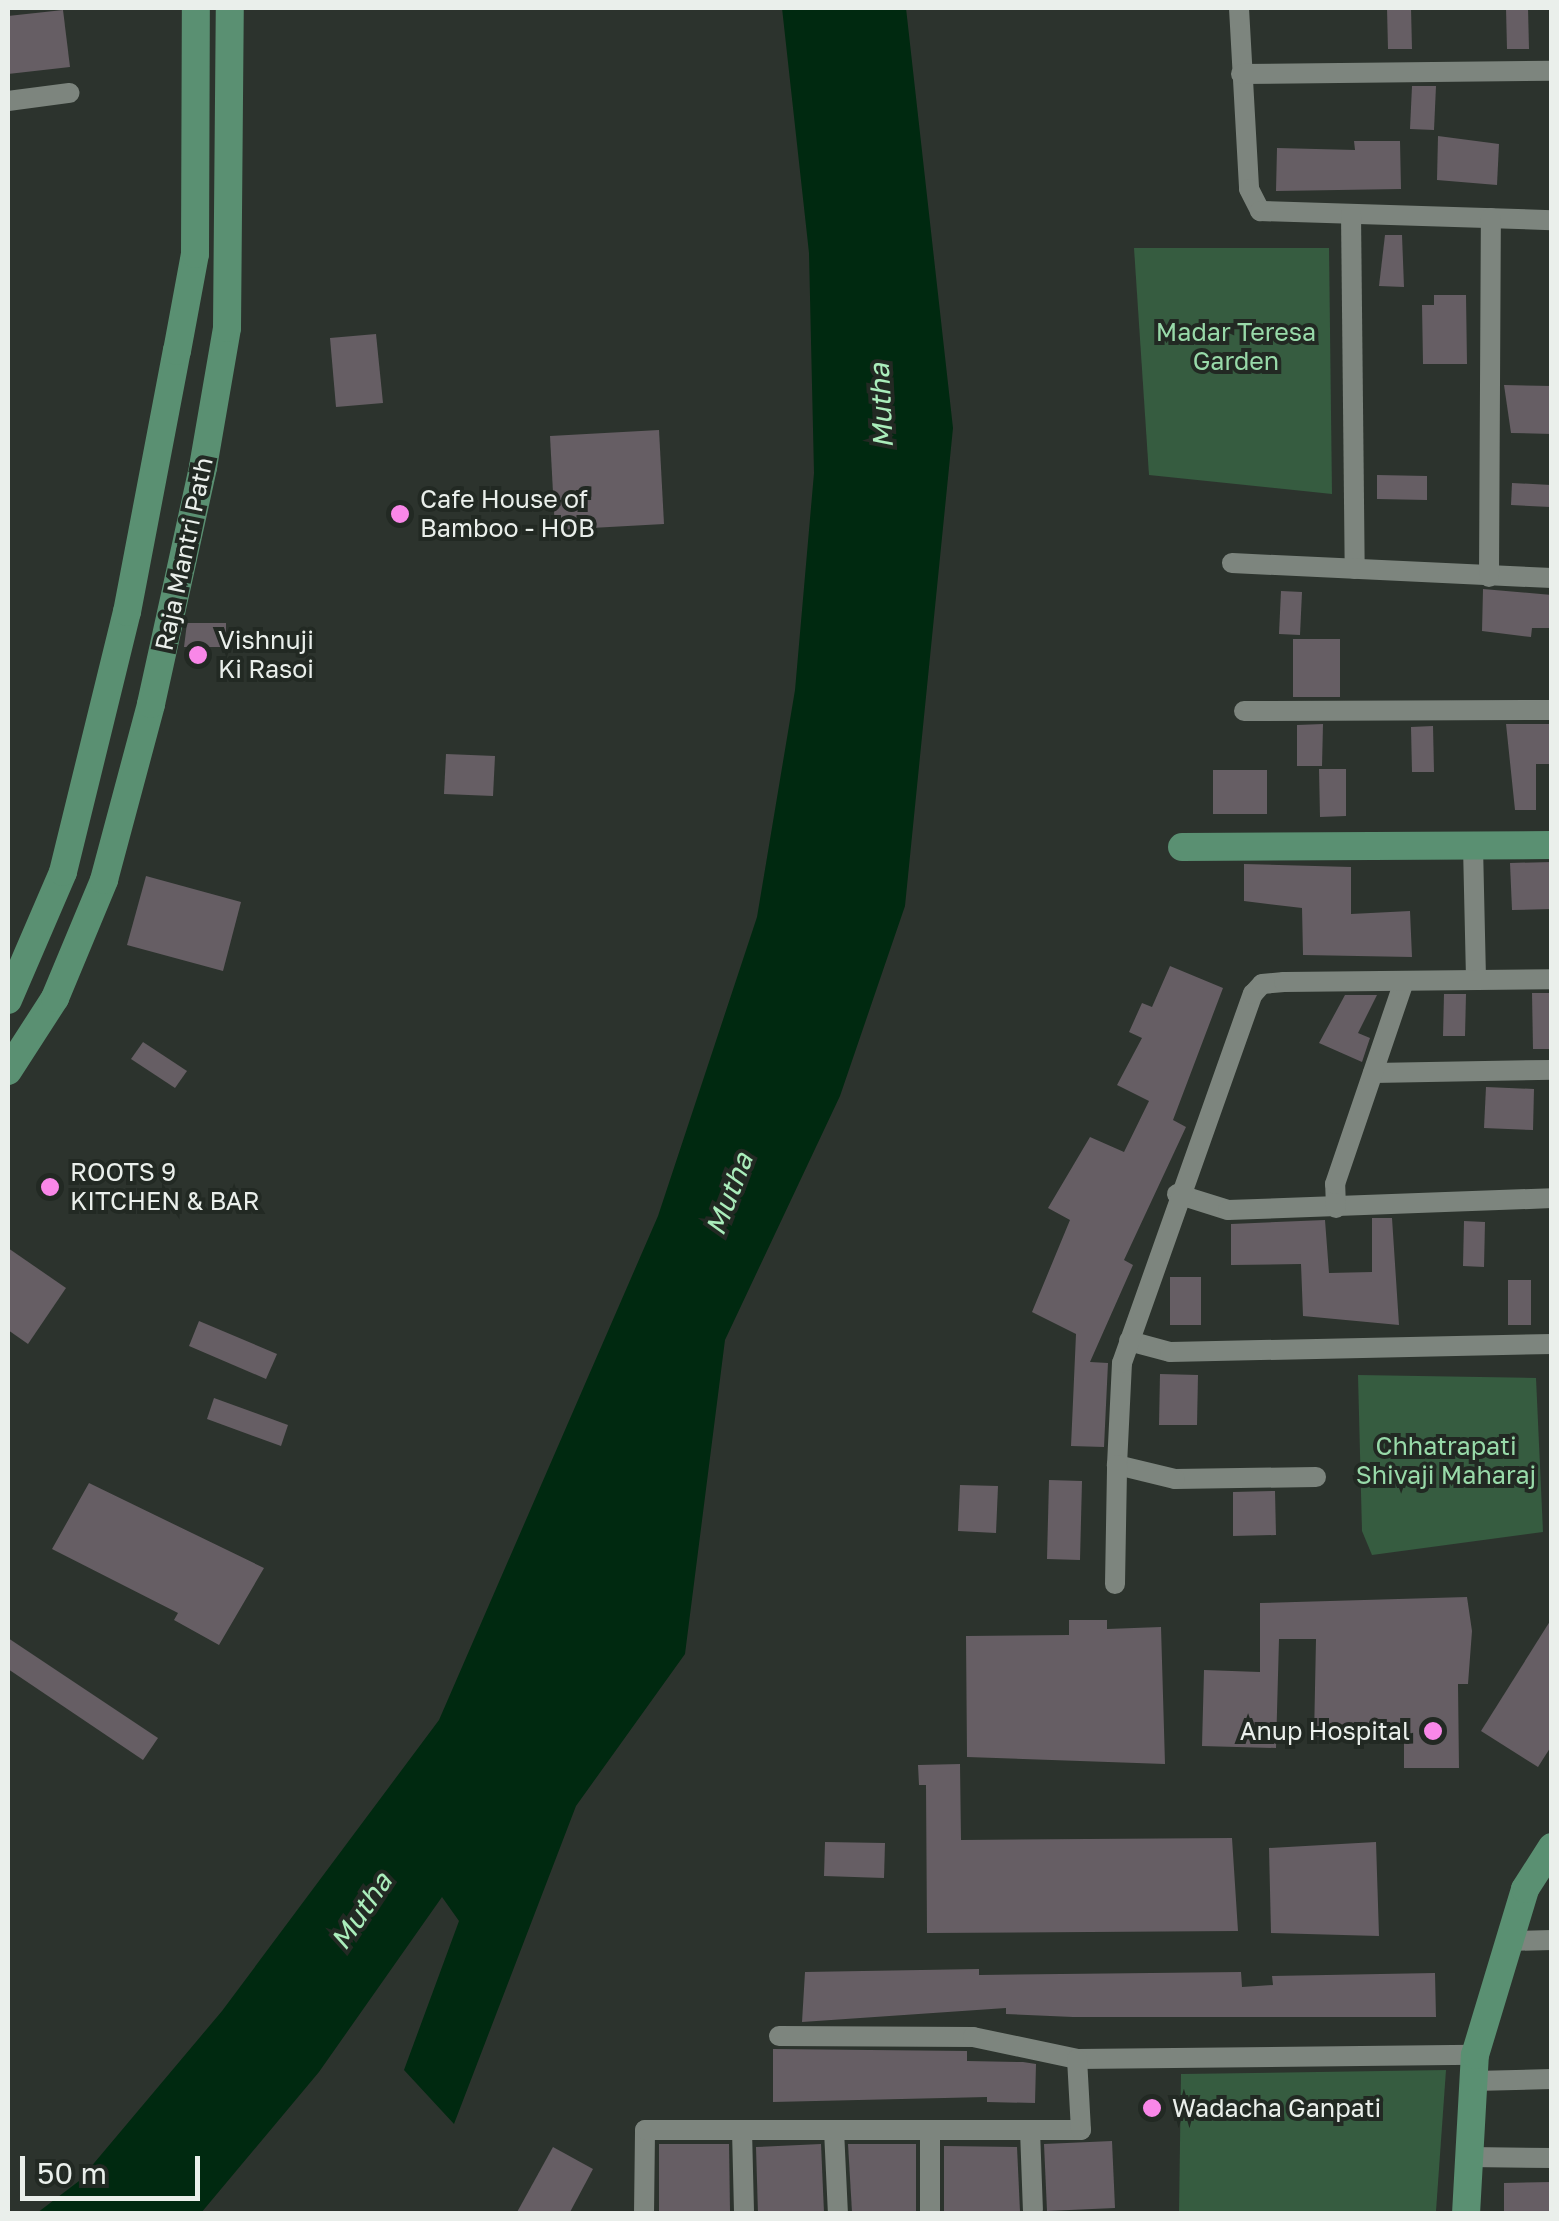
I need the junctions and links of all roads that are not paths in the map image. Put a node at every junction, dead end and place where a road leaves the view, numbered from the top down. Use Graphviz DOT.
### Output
graph roads {
  1 [pos="196,8"];
  2 [pos="230,8"];
  3 [pos="1240,8"];
  4 [pos="1552,71"];
  5 [pos="1241,74"];
  6 [pos="230,86"];
  7 [pos="198,88"];
  8 [pos="69,93"];
  9 [pos="8,101"];
  10 [pos="1351,214"];
  11 [pos="1490,218"];
  12 [pos="1552,220"];
  13 [pos="1232,562"];
  14 [pos="1355,568"];
  15 [pos="1489,576"];
  16 [pos="1552,578"];
  17 [pos="1552,710"];
  18 [pos="1244,711"];
  19 [pos="1552,845"];
  20 [pos="1473,846"];
  21 [pos="1182,847"];
  22 [pos="1476,980"];
  23 [pos="1552,980"];
  24 [pos="1404,981"];
  25 [pos="8,1000"];
  26 [pos="1552,1070"];
  27 [pos="8,1071"];
  28 [pos="1373,1072"];
  29 [pos="1177,1194"];
  30 [pos="1552,1198"];
  31 [pos="1336,1208"];
  32 [pos="1129,1341"];
  33 [pos="1552,1344"];
  34 [pos="1117,1465"];
  35 [pos="1316,1478"];
  36 [pos="1116,1584"];
  37 [pos="1552,1846"];
  38 [pos="1552,1940"];
  39 [pos="1508,1941"];
  40 [pos="780,2036"];
  41 [pos="1077,2059"];
  42 [pos="1475,2068"];
  43 [pos="1552,2080"];
  44 [pos="742,2130"];
  45 [pos="834,2130"];
  46 [pos="930,2130"];
  47 [pos="1030,2130"];
  48 [pos="1470,2157"];
  49 [pos="1552,2158"];
  50 [pos="1033,2210"];
  51 [pos="930,2213"];
  52 [pos="644,2214"];
  53 [pos="744,2214"];
  54 [pos="838,2214"];
  55 [pos="1466,2214"];
  1 -- 7 [label="main road, Raja Mantri Path"];
  2 -- 6 [label="main road, Raja Mantri Path"];
  3 -- 5 [label="street"];
  4 -- 5 [label="street"];
  5 -- 10 [label="street"];
  6 -- 7 [label="main road"];
  6 -- 27 [label="main road, Raja Mantri Path"];
  7 -- 25 [label="main road, Raja Mantri Path"];
  8 -- 9 [label="street"];
  10 -- 11 [label="street"];
  10 -- 14 [label="street"];
  11 -- 12 [label="street"];
  11 -- 15 [label="street"];
  13 -- 14 [label="street"];
  14 -- 15 [label="street"];
  15 -- 16 [label="street"];
  17 -- 18 [label="street"];
  19 -- 20 [label="main road"];
  20 -- 21 [label="main road"];
  20 -- 22 [label="street"];
  22 -- 23 [label="street"];
  22 -- 24 [label="street"];
  24 -- 28 [label="street"];
  24 -- 29 [label="street"];
  26 -- 28 [label="street"];
  28 -- 31 [label="street"];
  29 -- 31 [label="street"];
  29 -- 32 [label="street"];
  30 -- 31 [label="street"];
  32 -- 33 [label="street"];
  32 -- 34 [label="street"];
  34 -- 35 [label="street"];
  34 -- 36 [label="street"];
  37 -- 39 [label="main road"];
  38 -- 39 [label="street"];
  39 -- 42 [label="main road"];
  40 -- 41 [label="street"];
  41 -- 42 [label="street"];
  41 -- 47 [label="street"];
  42 -- 43 [label="street"];
  42 -- 48 [label="main road"];
  44 -- 45 [label="street"];
  44 -- 52 [label="street"];
  44 -- 53 [label="street"];
  45 -- 46 [label="street"];
  45 -- 54 [label="street"];
  46 -- 47 [label="street"];
  46 -- 51 [label="street"];
  47 -- 50 [label="street"];
  48 -- 49 [label="street"];
  48 -- 55 [label="main road"];
}
